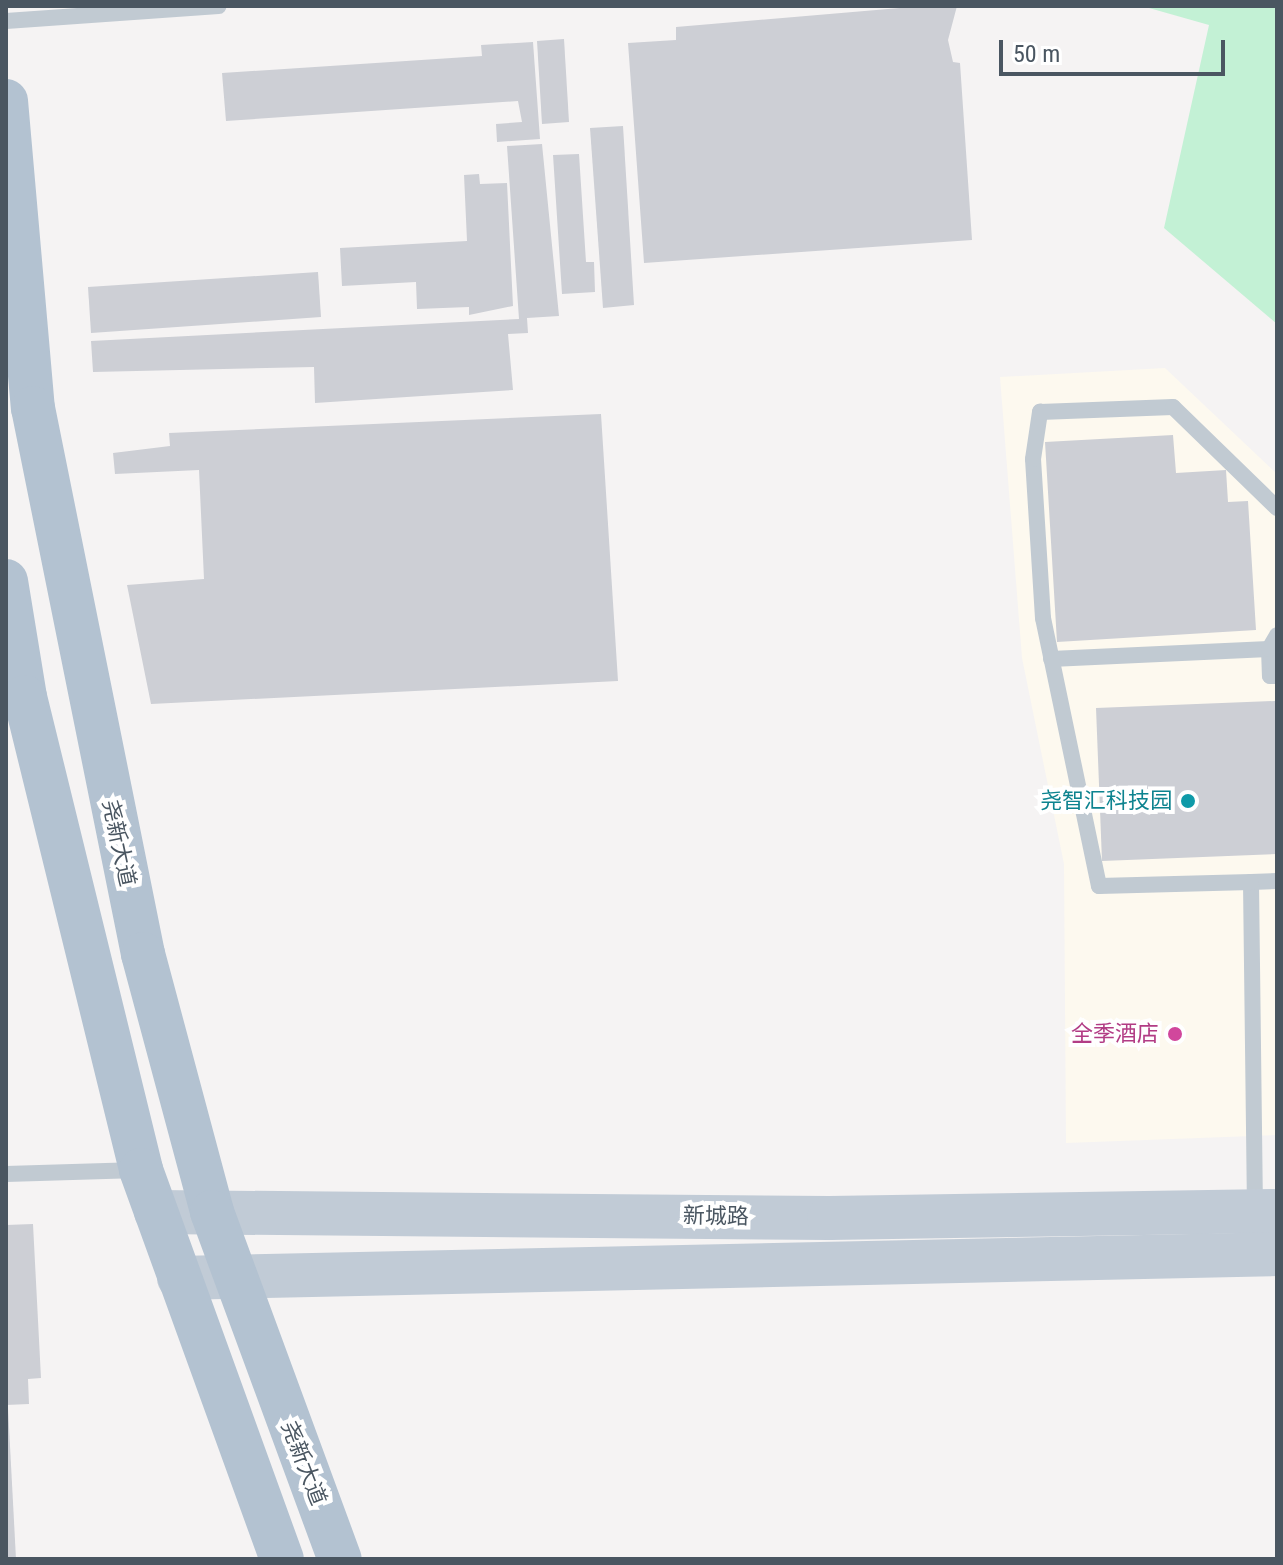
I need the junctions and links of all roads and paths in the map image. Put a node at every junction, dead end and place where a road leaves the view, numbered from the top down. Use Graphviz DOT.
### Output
graph roads {
  1 [pos="218,6"];
  2 [pos="6,21"];
  3 [pos="6,101"];
  4 [pos="1277,508"];
  5 [pos="6,581"];
  6 [pos="1273,642"];
  7 [pos="1051,659"];
  8 [pos="1277,676"];
  9 [pos="1277,881"];
  10 [pos="1251,882"];
  11 [pos="141,1170"];
  12 [pos="6,1174"];
  13 [pos="1266,1211"];
  14 [pos="156,1212"];
  15 [pos="212,1212"];
  16 [pos="1277,1254"];
  17 [pos="233,1275"];
  18 [pos="179,1278"];
  19 [pos="282,1559"];
  20 [pos="340,1559"];
  1 -- 2 [label="lane"];
  3 -- 15 [label="main road, 尧新大道"];
  4 -- 7 [label="lane"];
  5 -- 11 [label="main road"];
  6 -- 7 [label="lane"];
  6 -- 8 [label="lane"];
  7 -- 10 [label="lane"];
  9 -- 10 [label="lane"];
  10 -- 13 [label="lane"];
  11 -- 12 [label="lane"];
  11 -- 14 [label="main road"];
  13 -- 15 [label="main road, 新城路"];
  14 -- 15 [label="main road, 新城路"];
  14 -- 18 [label="main road"];
  15 -- 17 [label="main road, 尧新大道"];
  16 -- 17 [label="main road"];
  17 -- 18 [label="main road"];
  17 -- 20 [label="main road, 尧新大道"];
  18 -- 19 [label="main road"];
}
